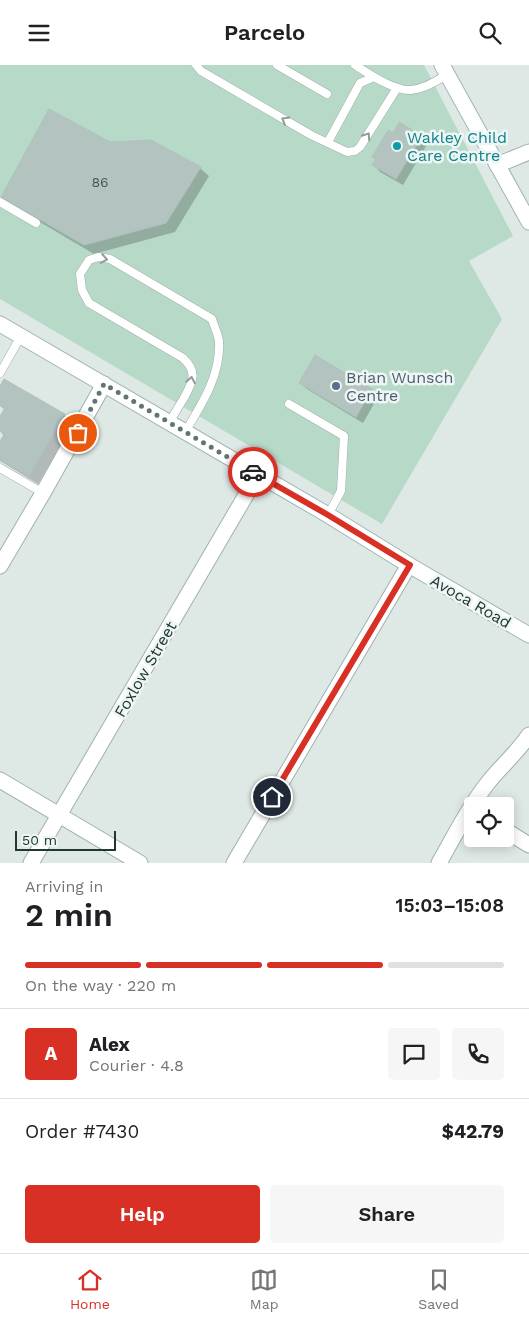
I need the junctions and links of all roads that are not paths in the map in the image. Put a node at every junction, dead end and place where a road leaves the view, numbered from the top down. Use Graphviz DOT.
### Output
graph roads {
  1 [pos="196,65"];
  2 [pos="277,65"];
  3 [pos="354,65"];
  4 [pos="444,70"];
  5 [pos="374,77"];
  6 [pos="397,88"];
  7 [pos="327,94"];
  8 [pos="328,142"];
  9 [pos="529,152"];
  10 [pos="497,165"];
  11 [pos="0,202"];
  12 [pos="36,223"];
  13 [pos="529,223"];
  14 [pos="0,323"];
  15 [pos="22,336"];
  16 [pos="0,373"];
  17 [pos="104,384"];
  18 [pos="289,404"];
  19 [pos="169,423"];
  20 [pos="186,432"];
  21 [pos="0,468"];
  22 [pos="258,474"];
  23 [pos="43,493"];
  24 [pos="328,515"];
  25 [pos="410,565"];
  26 [pos="0,566"];
  27 [pos="529,635"];
  28 [pos="529,735"];
  29 [pos="0,780"];
  30 [pos="479,797"];
  31 [pos="59,814"];
  32 [pos="464,822"];
  33 [pos="514,836"];
  34 [pos="529,845"];
  35 [pos="31,863"];
  36 [pos="140,863"];
  37 [pos="234,863"];
  38 [pos="439,863"];
  8 -- 1 [label="lane, one-way"];
  2 -- 7 [label="lane"];
  3 -- 5 [label="lane"];
  4 -- 6 [label="lane"];
  4 -- 10 [label="street"];
  5 -- 6 [label="lane"];
  5 -- 8 [label="lane"];
  8 -- 6 [label="lane, one-way"];
  9 -- 10 [label="street"];
  10 -- 13 [label="street"];
  11 -- 12 [label="lane"];
  14 -- 15 [label="street, Avoca Road"];
  15 -- 16 [label="lane"];
  15 -- 17 [label="street, Avoca Road"];
  17 -- 19 [label="street, Avoca Road"];
  17 -- 23 [label="street"];
  18 -- 24 [label="lane"];
  19 -- 20 [label="street, Avoca Road"];
  19 -- 20 [label="lane, one-way"];
  20 -- 22 [label="street, Avoca Road"];
  21 -- 23 [label="lane"];
  22 -- 24 [label="street, Avoca Road"];
  22 -- 31 [label="street, Foxlow Street"];
  23 -- 26 [label="street"];
  24 -- 25 [label="street, Avoca Road"];
  25 -- 27 [label="street, Avoca Road"];
  25 -- 37 [label="street"];
  28 -- 30 [label="street"];
  29 -- 31 [label="street"];
  31 -- 35 [label="street, Foxlow Street"];
  31 -- 36 [label="street"];
  32 -- 38 [label="street"];
  33 -- 34 [label="street"];
}
